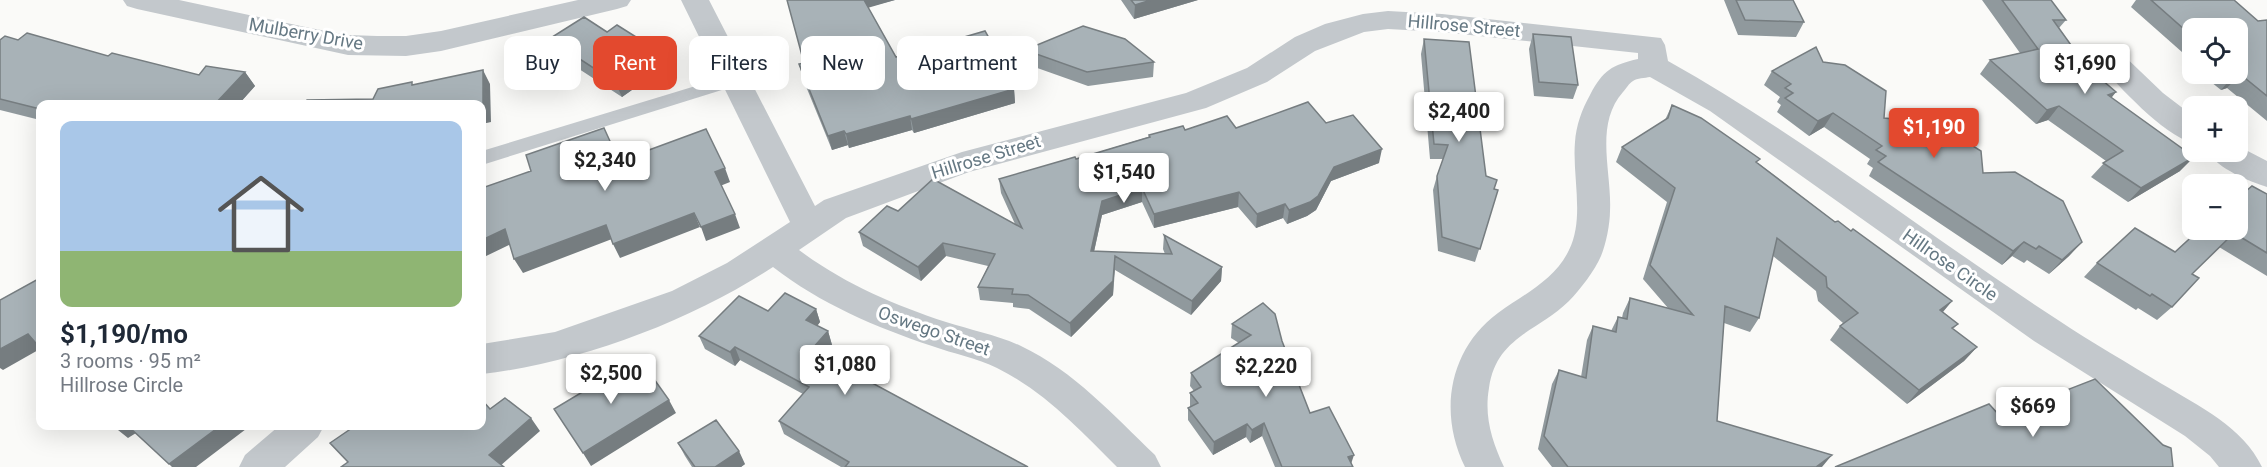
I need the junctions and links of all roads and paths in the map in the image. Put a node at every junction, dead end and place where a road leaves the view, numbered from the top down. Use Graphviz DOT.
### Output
graph roads {
  1 [pos="137,0"];
  2 [pos="617,0"];
  3 [pos="695,0"];
  4 [pos="713,36"];
  5 [pos="1653,55"];
  6 [pos="2107,56"];
  7 [pos="703,90"];
  8 [pos="740,90"];
  9 [pos="2182,123"];
  10 [pos="486,158"];
  11 [pos="2243,162"];
  12 [pos="2267,175"];
  13 [pos="809,227"];
  14 [pos="774,249"];
  15 [pos="486,358"];
  16 [pos="300,430"];
  17 [pos="258,467"];
  18 [pos="1142,467"];
  19 [pos="1485,467"];
  20 [pos="2242,467"];
  1 -- 2 [label="street, Mulberry Drive"];
  3 -- 4 [label="street"];
  5 -- 13 [label="street, Hillrose Street"];
  5 -- 19 [label="street"];
  5 -- 20 [label="street, Hillrose Circle"];
  6 -- 9 [label="street"];
  7 -- 10 [label="lane"];
  8 -- 13 [label="street"];
  11 -- 12 [label="street"];
  13 -- 14 [label="street, Hillrose Street"];
  14 -- 15 [label="street, Hillrose Street"];
  14 -- 18 [label="street, Oswego Street"];
  16 -- 17 [label="street"];
}
